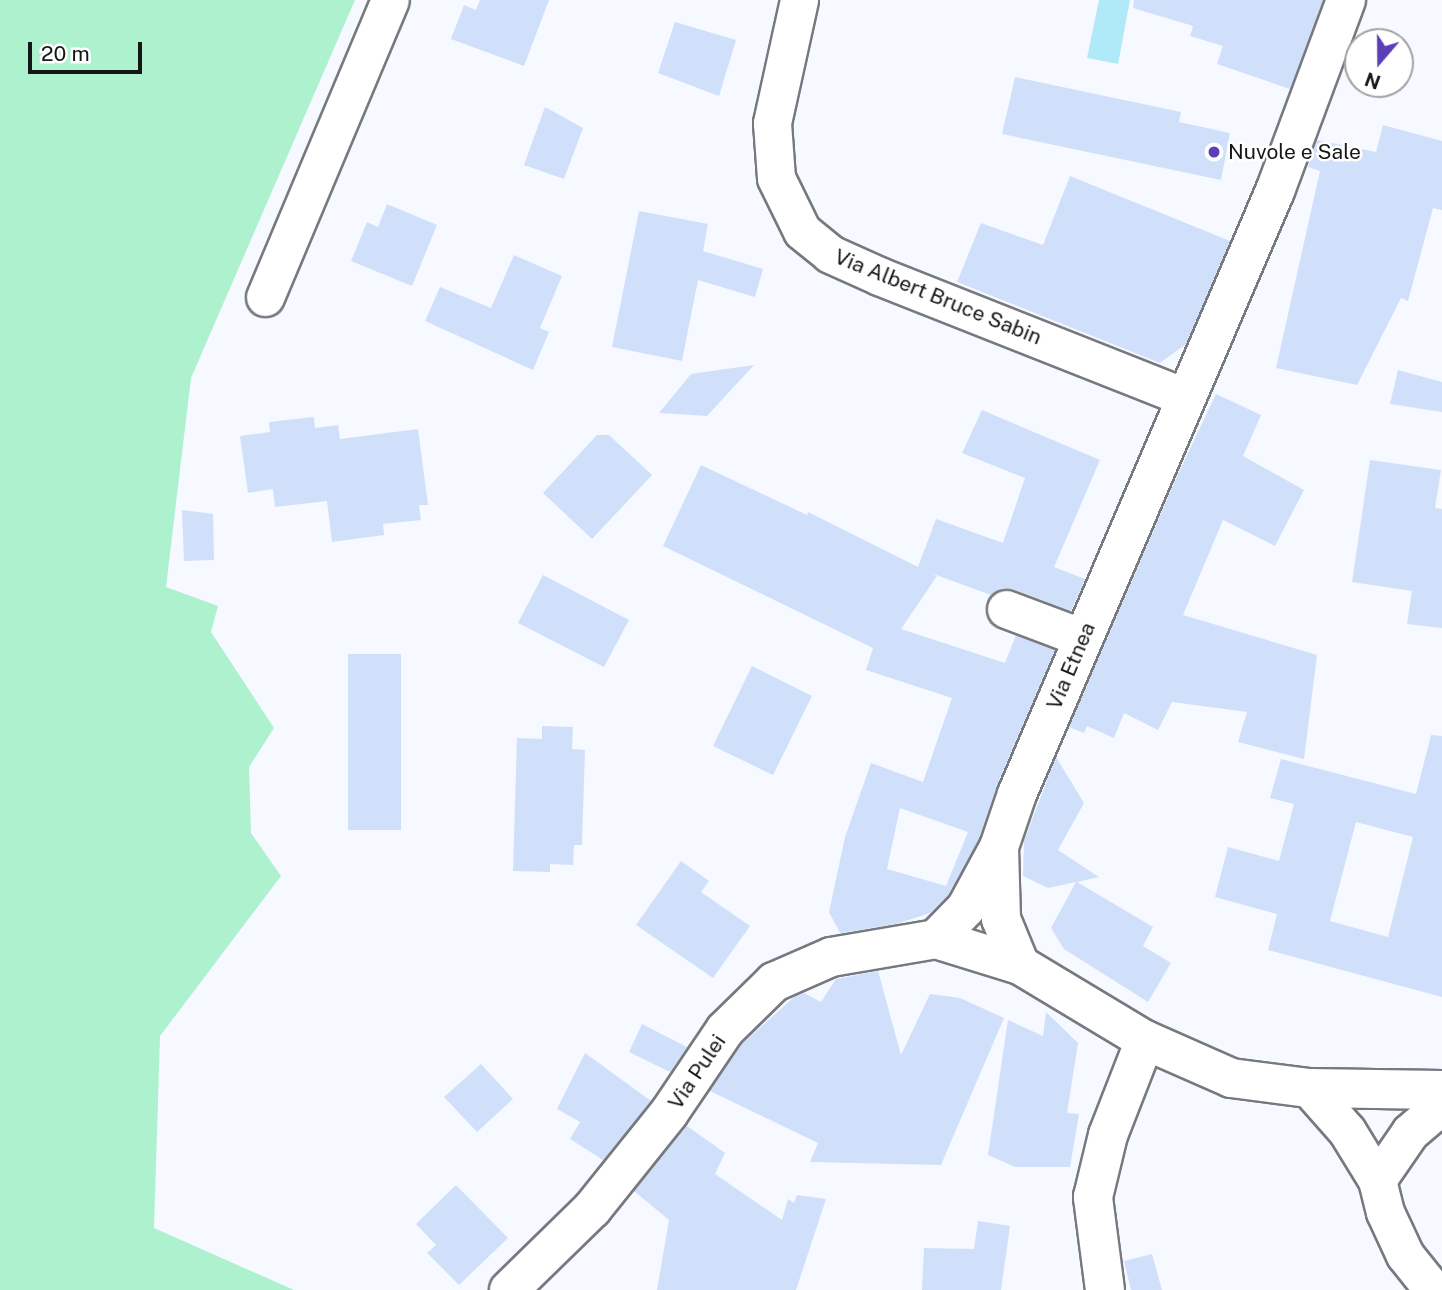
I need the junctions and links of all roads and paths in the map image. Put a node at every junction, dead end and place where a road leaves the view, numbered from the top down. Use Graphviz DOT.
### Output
graph roads {
  1 [pos="390,0"];
  2 [pos="799,0"];
  3 [pos="1346,0"];
  4 [pos="265,297"];
  5 [pos="1185,397"];
  6 [pos="1006,609"];
  7 [pos="1083,638"];
  8 [pos="999,847"];
  9 [pos="936,939"];
  10 [pos="1020,965"];
  11 [pos="1145,1041"];
  12 [pos="1309,1088"];
  13 [pos="1442,1090"];
  14 [pos="1442,1105"];
  15 [pos="1377,1180"];
  16 [pos="509,1290"];
  17 [pos="1105,1290"];
  18 [pos="1433,1290"];
  1 -- 4 [label="street"];
  2 -- 5 [label="street, Via Albert Bruce Sabin"];
  3 -- 5 [label="main road, Via Etnea"];
  5 -- 7 [label="main road, Via Etnea"];
  6 -- 7 [label="street"];
  7 -- 8 [label="main road, Via Etnea"];
  8 -- 9 [label="main road"];
  8 -- 10 [label="main road, Via Etnea"];
  9 -- 10 [label="main road"];
  9 -- 16 [label="main road, Via Pulei"];
  10 -- 11 [label="main road"];
  11 -- 12 [label="main road"];
  11 -- 17 [label="main road"];
  12 -- 13 [label="main road"];
  12 -- 15 [label="street"];
  14 -- 15 [label="street"];
  15 -- 18 [label="street"];
}
